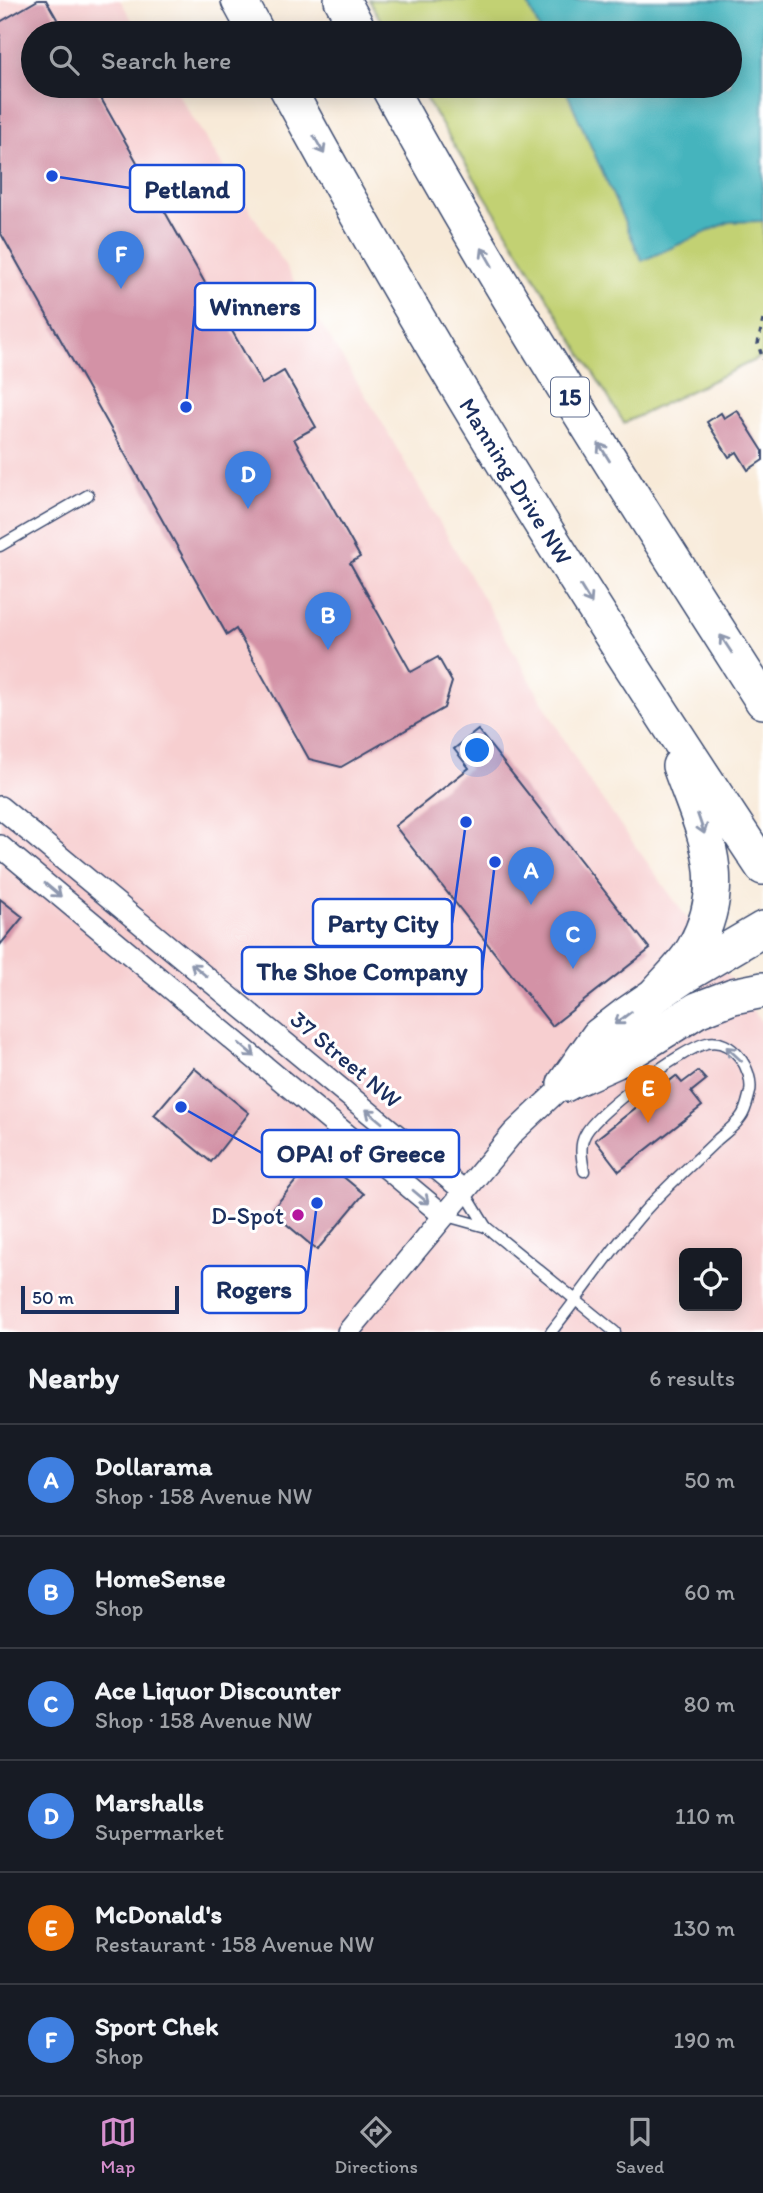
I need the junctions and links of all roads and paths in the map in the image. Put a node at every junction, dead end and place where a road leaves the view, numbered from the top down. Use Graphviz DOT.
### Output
graph roads {
  1 [pos="239,0"];
  2 [pos="342,0"];
  3 [pos="250,21"];
  4 [pos="353,21"];
  5 [pos="293,98"];
  6 [pos="395,98"];
  7 [pos="763,320"];
  8 [pos="763,359"];
  9 [pos="88,495"];
  10 [pos="0,547"];
  11 [pos="763,701"];
  12 [pos="661,714"];
  13 [pos="0,807"];
  14 [pos="0,846"];
  15 [pos="763,867"];
  16 [pos="763,929"];
  17 [pos="763,990"];
  18 [pos="657,993"];
  19 [pos="565,1083"];
  20 [pos="584,1171"];
  21 [pos="464,1191"];
  22 [pos="443,1215"];
  23 [pos="486,1227"];
  24 [pos="577,1300"];
  25 [pos="348,1332"];
  26 [pos="551,1332"];
  27 [pos="615,1332"];
  1 -- 3 [label="main road"];
  2 -- 4 [label="main road"];
  5 -- 12 [label="main road, Manning Drive NW, one-way"];
  11 -- 6 [label="main road, 15, one-way"];
  7 -- 8 [label="path"];
  9 -- 10 [label="lane"];
  12 -- 15 [label="main road, Manning Drive NW"];
  12 -- 18 [label="main road, one-way"];
  21 -- 13 [label="street, 37 Street NW, one-way"];
  14 -- 22 [label="street, 37 Street NW, one-way"];
  16 -- 18 [label="main road"];
  17 -- 19 [label="main road"];
  18 -- 19 [label="main road, one-way"];
  19 -- 21 [label="street"];
  24 -- 20 [label="lane, one-way"];
  21 -- 22 [label="street"];
  21 -- 23 [label="lane, 37 Street NW"];
  22 -- 23 [label="lane, 37 Street NW"];
  22 -- 25 [label="street"];
  23 -- 24 [label="lane, 37 Street NW"];
  24 -- 26 [label="lane"];
  24 -- 27 [label="lane, 37 Street NW"];
}
